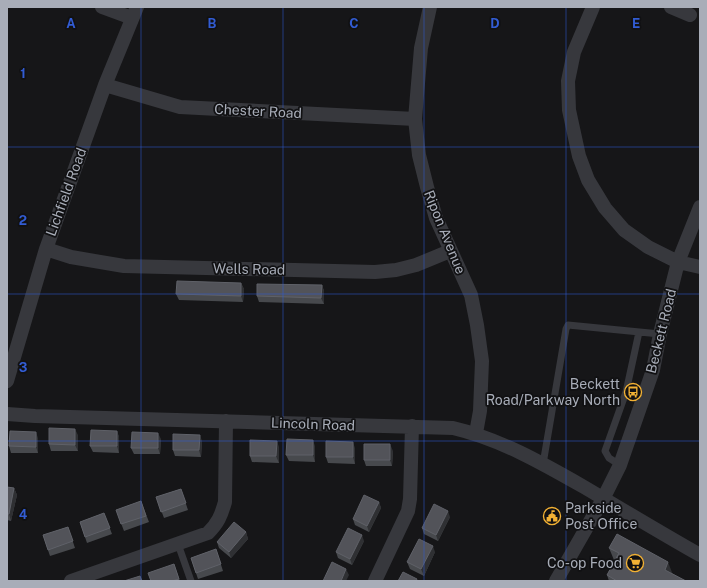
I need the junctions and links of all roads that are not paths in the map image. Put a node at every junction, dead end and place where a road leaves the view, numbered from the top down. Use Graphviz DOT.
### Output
graph roads {
  1 [pos="102,7"];
  2 [pos="430,7"];
  3 [pos="593,7"];
  4 [pos="671,7"];
  5 [pos="135,12"];
  6 [pos="690,16"];
  7 [pos="105,85"];
  8 [pos="415,120"];
  9 [pos="700,207"];
  10 [pos="46,249"];
  11 [pos="450,251"];
  12 [pos="678,262"];
  13 [pos="700,266"];
  14 [pos="639,332"];
  15 [pos="660,334"];
  16 [pos="7,381"];
  17 [pos="7,414"];
  18 [pos="226,421"];
  19 [pos="412,426"];
  20 [pos="476,433"];
  21 [pos="543,464"];
  22 [pos="620,464"];
  23 [pos="603,499"];
  24 [pos="178,544"];
  25 [pos="700,556"];
  26 [pos="71,581"];
  27 [pos="191,581"];
  28 [pos="375,581"];
  29 [pos="556,581"];
  1 -- 5 [label="street"];
  2 -- 8 [label="street, Ripon Avenue"];
  3 -- 12 [label="street"];
  4 -- 6 [label="street"];
  5 -- 7 [label="street, Lichfield Road"];
  7 -- 8 [label="street, Chester Road"];
  7 -- 10 [label="street, Lichfield Road"];
  8 -- 11 [label="street, Ripon Avenue"];
  9 -- 12 [label="street, Beckett Road"];
  10 -- 11 [label="street, Wells Road"];
  10 -- 16 [label="street, Lichfield Road"];
  11 -- 20 [label="street, Ripon Avenue"];
  12 -- 13 [label="street"];
  12 -- 15 [label="street, Beckett Road"];
  14 -- 15 [label="lane"];
  14 -- 21 [label="lane"];
  14 -- 22 [label="lane"];
  15 -- 22 [label="street, Beckett Road"];
  17 -- 18 [label="street, Lincoln Road"];
  18 -- 19 [label="street, Lincoln Road"];
  18 -- 24 [label="street"];
  19 -- 20 [label="street, Lincoln Road"];
  19 -- 28 [label="street"];
  20 -- 21 [label="street, Lincoln Road"];
  21 -- 23 [label="street, Lincoln Road"];
  22 -- 23 [label="street, Beckett Road"];
  23 -- 25 [label="street, Lincoln Road"];
  23 -- 29 [label="street, Beckett Road"];
  24 -- 26 [label="street"];
  24 -- 27 [label="lane"];
}
